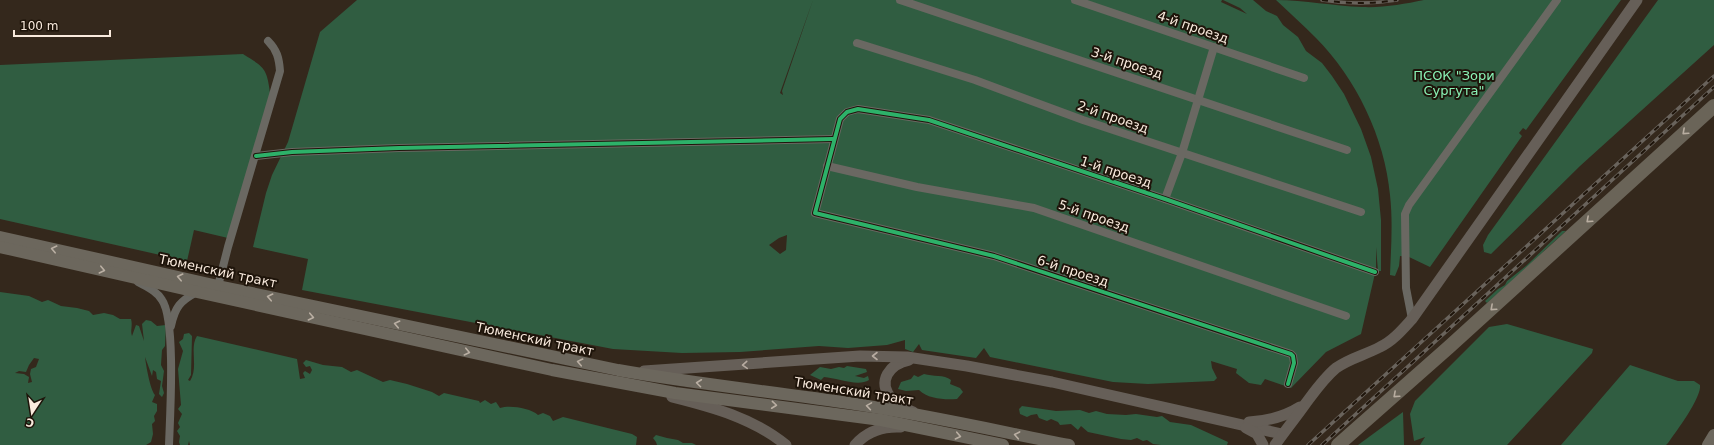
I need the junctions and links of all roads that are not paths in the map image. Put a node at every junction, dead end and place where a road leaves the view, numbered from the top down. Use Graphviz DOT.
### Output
graph roads {
  1 [pos="900,0"];
  2 [pos="1075,0"];
  3 [pos="1557,0"];
  4 [pos="1637,0"];
  5 [pos="268,41"];
  6 [pos="857,43"];
  7 [pos="1214,47"];
  8 [pos="1304,78"];
  9 [pos="1198,99"];
  10 [pos="1714,106"];
  11 [pos="833,139"];
  12 [pos="1347,150"];
  13 [pos="1182,153"];
  14 [pos="256,156"];
  15 [pos="827,166"];
  16 [pos="1165,199"];
  17 [pos="1361,212"];
  18 [pos="0,237"];
  19 [pos="0,247"];
  20 [pos="1375,272"];
  21 [pos="121,275"];
  22 [pos="218,286"];
  23 [pos="197,292"];
  24 [pos="1346,316"];
  25 [pos="1412,319"];
  26 [pos="170,329"];
  27 [pos="927,360"];
  28 [pos="618,370"];
  29 [pos="625,384"];
  30 [pos="1288,384"];
  31 [pos="1306,403"];
  32 [pos="922,416"];
  33 [pos="1230,421"];
  34 [pos="919,428"];
  35 [pos="1282,434"];
  36 [pos="1714,435"];
  37 [pos="169,445"];
  38 [pos="786,445"];
  39 [pos="855,445"];
  40 [pos="1003,445"];
  41 [pos="1069,445"];
  42 [pos="1263,445"];
  43 [pos="1275,445"];
  44 [pos="1338,445"];
  45 [pos="1708,445"];
  1 -- 9 [label="street, 3-й проезд"];
  2 -- 7 [label="street, 4-й проезд"];
  3 -- 25 [label="street"];
  4 -- 25 [label="main road"];
  5 -- 14 [label="street"];
  6 -- 13 [label="street, 2-й проезд"];
  7 -- 8 [label="street, 4-й проезд"];
  7 -- 9 [label="street"];
  9 -- 12 [label="street, 3-й проезд"];
  9 -- 13 [label="street"];
  10 -- 44 [label="highway, one-way"];
  11 -- 14 [label="street"];
  11 -- 15 [label="street"];
  11 -- 16 [label="street, 1-й проезд"];
  13 -- 16 [label="street"];
  13 -- 17 [label="street, 2-й проезд"];
  14 -- 22 [label="street"];
  15 -- 24 [label="street, 5-й проезд"];
  15 -- 30 [label="street, 6-й проезд"];
  16 -- 20 [label="street, 1-й проезд"];
  22 -- 18 [label="main road, Тюменский тракт, one-way"];
  19 -- 21 [label="main road, Тюменский тракт, one-way"];
  21 -- 23 [label="main road, Тюменский тракт"];
  21 -- 26 [label="street"];
  28 -- 22 [label="main road, Тюменский тракт, one-way"];
  23 -- 26 [label="street"];
  23 -- 29 [label="main road, Тюменский тракт, one-way"];
  25 -- 31 [label="main road"];
  26 -- 37 [label="street"];
  27 -- 28 [label="main road, one-way"];
  27 -- 32 [label="main road"];
  27 -- 33 [label="main road"];
  32 -- 28 [label="main road, Тюменский тракт, one-way"];
  29 -- 34 [label="main road, Тюменский тракт, one-way"];
  29 -- 38 [label="main road"];
  31 -- 33 [label="main road"];
  31 -- 35 [label="main road"];
  41 -- 32 [label="main road, Тюменский тракт, one-way"];
  33 -- 35 [label="main road"];
  33 -- 42 [label="main road"];
  34 -- 39 [label="main road"];
  34 -- 40 [label="main road, Тюменский тракт, one-way"];
  35 -- 43 [label="main road"];
  36 -- 45 [label="main road"];
}
